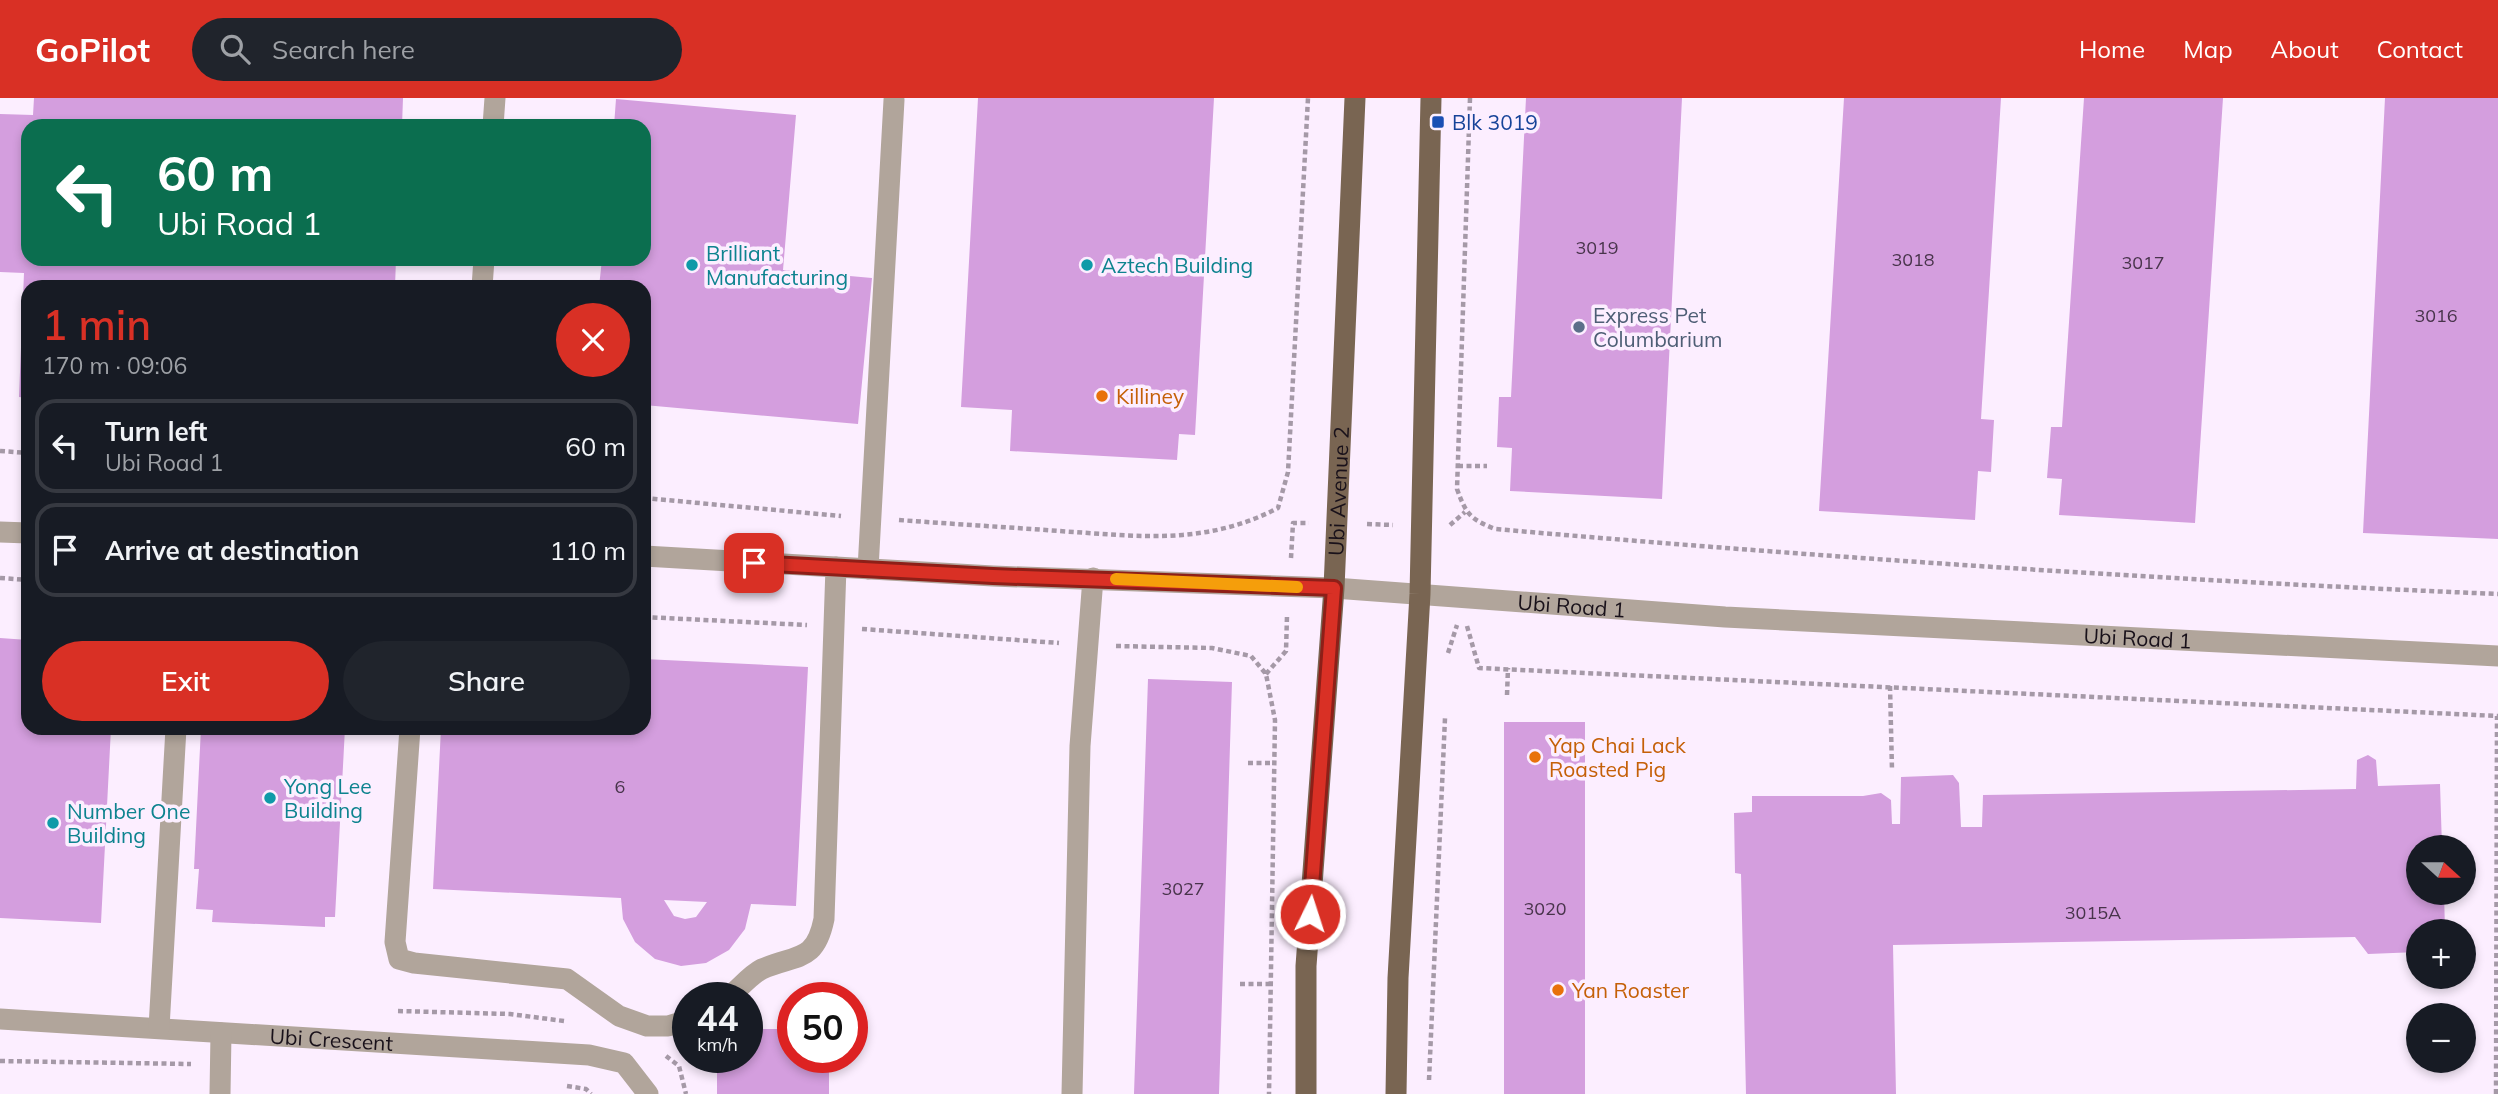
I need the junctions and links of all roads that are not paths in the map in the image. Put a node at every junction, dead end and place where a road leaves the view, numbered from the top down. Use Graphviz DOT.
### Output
graph roads {
  1 [pos="495,98"];
  2 [pos="1355,98"];
  3 [pos="1432,98"];
  4 [pos="894,100"];
  5 [pos="494,119"];
  6 [pos="0,533"];
  7 [pos="21,533"];
  8 [pos="651,556"];
  9 [pos="836,567"];
  10 [pos="867,569"];
  11 [pos="1093,578"];
  12 [pos="1334,588"];
  13 [pos="1420,594"];
  14 [pos="2498,656"];
  15 [pos="176,735"];
  16 [pos="410,735"];
  17 [pos="746,982"];
  18 [pos="0,1019"];
  19 [pos="672,1025"];
  20 [pos="159,1028"];
  21 [pos="221,1034"];
  22 [pos="220,1094"];
  23 [pos="648,1094"];
  24 [pos="1072,1094"];
  25 [pos="1306,1094"];
  26 [pos="1396,1094"];
  1 -- 5 [label="street"];
  2 -- 12 [label="main road, Ubi Avenue 2"];
  3 -- 13 [label="main road"];
  4 -- 10 [label="street"];
  6 -- 7 [label="street"];
  8 -- 9 [label="street, Ubi Road 1"];
  9 -- 10 [label="street, Ubi Road 1"];
  9 -- 17 [label="street"];
  10 -- 11 [label="street, Ubi Road 1"];
  11 -- 12 [label="street, Ubi Road 1"];
  11 -- 24 [label="street"];
  12 -- 13 [label="street, Ubi Road 1"];
  12 -- 25 [label="main road, Ubi Avenue 2"];
  13 -- 14 [label="street, Ubi Road 1"];
  13 -- 26 [label="main road"];
  15 -- 20 [label="street"];
  16 -- 19 [label="street"];
  18 -- 20 [label="street, Ubi Crescent"];
  20 -- 21 [label="street, Ubi Crescent"];
  21 -- 22 [label="street"];
  21 -- 23 [label="street, Ubi Crescent"];
}
